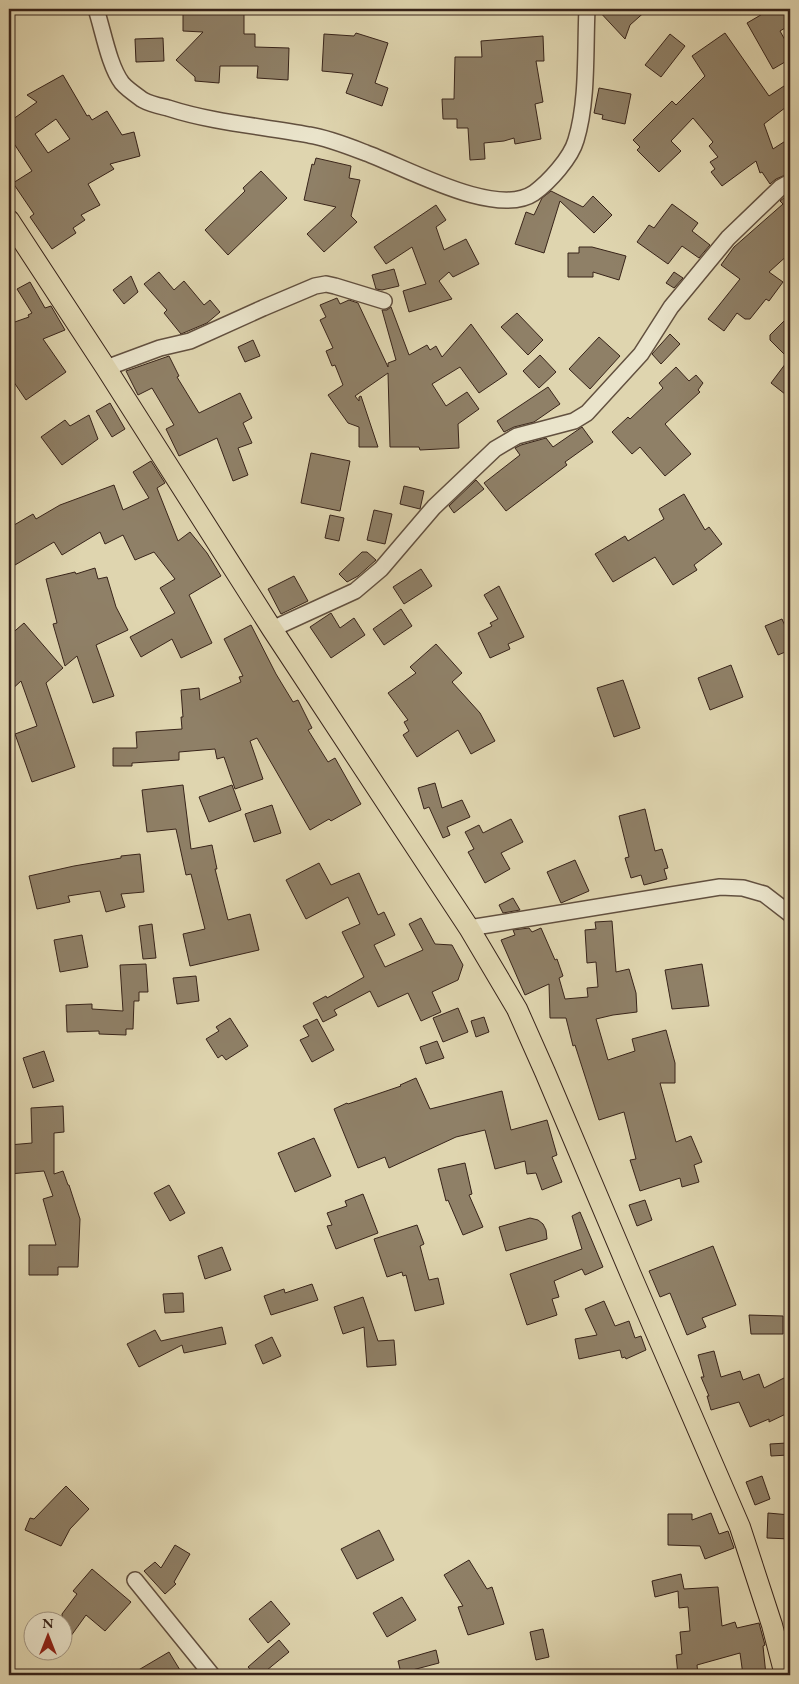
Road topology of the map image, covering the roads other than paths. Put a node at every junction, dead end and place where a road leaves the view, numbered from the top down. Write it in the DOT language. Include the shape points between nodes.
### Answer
graph roads {
  1 [pos="96,9"];
  2 [pos="587,9"];
  3 [pos="790,182"];
  4 [pos="9,220"];
  5 [pos="384,301"];
  6 [pos="106,368"];
  7 [pos="272,629"];
  8 [pos="790,914"];
  9 [pos="469,928"];
  10 [pos="135,1580"];
  11 [pos="212,1675"];
  12 [pos="785,1675"];
  1 -- 2 [label="street" via="114,70 123,84 145,101 190,114 310,135 367,153 470,194 514,200 533,194 557,172 576,142 583,105"];
  3 -- 7 [label="street" via="728,238 671,307 641,354 587,413 574,421 517,436 495,449 434,507 380,569 355,591"];
  4 -- 6 [label="main road"];
  5 -- 6 [label="street" via="326,284 315,286 190,341 160,348"];
  6 -- 7 [label="main road"];
  7 -- 9 [label="main road"];
  8 -- 9 [label="street" via="764,894 720,887"];
  9 -- 12 [label="main road" via="516,1009 546,1072 740,1527"];
  10 -- 11 [label="street"];
}
